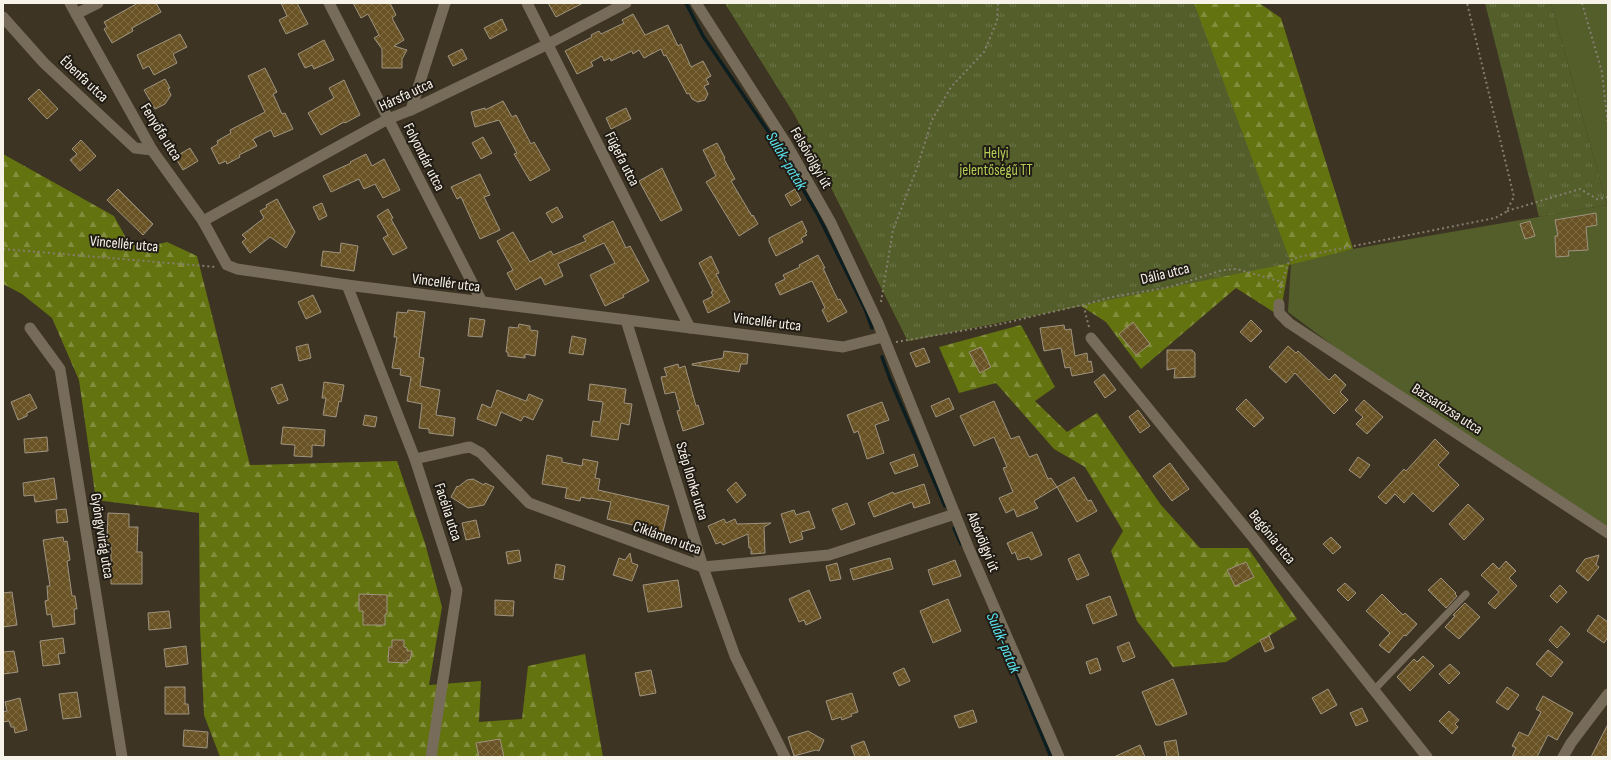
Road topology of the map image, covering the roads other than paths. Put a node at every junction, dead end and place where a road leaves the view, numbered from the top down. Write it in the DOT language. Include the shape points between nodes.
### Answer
graph roads {
  1 [pos="70,3"];
  2 [pos="98,3"];
  3 [pos="329,3"];
  4 [pos="445,3"];
  5 [pos="528,3"];
  6 [pos="626,3"];
  7 [pos="696,3"];
  8 [pos="76,14"];
  9 [pos="3,17"];
  10 [pos="548,44"];
  11 [pos="411,110"];
  12 [pos="388,119"];
  13 [pos="152,150"];
  14 [pos="203,221"];
  15 [pos="237,269"];
  16 [pos="347,285"];
  17 [pos="482,302"];
  18 [pos="1279,304"];
  19 [pos="626,320"];
  20 [pos="30,328"];
  21 [pos="690,328"];
  22 [pos="1091,338"];
  23 [pos="885,341"];
  24 [pos="415,459"];
  25 [pos="955,514"];
  26 [pos="1608,533"];
  27 [pos="704,567"];
  28 [pos="1466,594"];
  29 [pos="1374,690"];
  30 [pos="1608,694"];
  31 [pos="122,757"];
  32 [pos="431,757"];
  33 [pos="785,757"];
  34 [pos="1059,757"];
  35 [pos="1427,757"];
  36 [pos="1563,757"];
  1 -- 8 [label="street, Fenyőfa utca"];
  2 -- 8 [label="street"];
  3 -- 12 [label="street, Folyondár utca"];
  4 -- 11 [label="street"];
  5 -- 10 [label="street, Fügefa utca"];
  6 -- 10 [label="street, Hársfa utca"];
  7 -- 23 [label="street, Felsővölgyi út" via="787,145 831,223"];
  8 -- 13 [label="street, Fenyőfa utca"];
  9 -- 13 [label="street, Ébenfa utca" via="44,63 135,148"];
  10 -- 11 [label="street, Hársfa utca"];
  10 -- 21 [label="street, Fügefa utca"];
  11 -- 12 [label="street, Hársfa utca"];
  12 -- 14 [label="street, Hársfa utca"];
  12 -- 17 [label="street, Folyondár utca"];
  13 -- 14 [label="street, Fenyőfa utca"];
  14 -- 15 [label="street, Fenyőfa utca" via="227,265"];
  15 -- 16 [label="street, Vincellér utca"];
  16 -- 17 [label="street, Vincellér utca"];
  16 -- 24 [label="street, Facélia utca"];
  17 -- 19 [label="street, Vincellér utca"];
  18 -- 26 [label="street, Bazsarózsa utca" via="1279,313 1289,323"];
  19 -- 21 [label="street, Vincellér utca"];
  19 -- 27 [label="street, Szép Ilonka utca"];
  20 -- 31 [label="street, Gyöngyvirág utca" via="60,368"];
  21 -- 23 [label="street, Vincellér utca" via="843,347"];
  22 -- 29 [label="street, Begónia utca"];
  23 -- 25 [label="street, Alsóvölgyi út"];
  24 -- 27 [label="street, Ciklámen utca" via="470,447 476,449 529,504"];
  24 -- 32 [label="street, Facélia utca" via="457,590"];
  25 -- 27 [label="street, Ciklámen utca" via="829,555"];
  25 -- 34 [label="street, Alsóvölgyi út"];
  27 -- 33 [label="street, Szép Ilonka utca" via="735,656"];
  28 -- 29 [label="lane"];
  29 -- 35 [label="street, Begónia utca"];
  30 -- 36 [label="street"];
}
